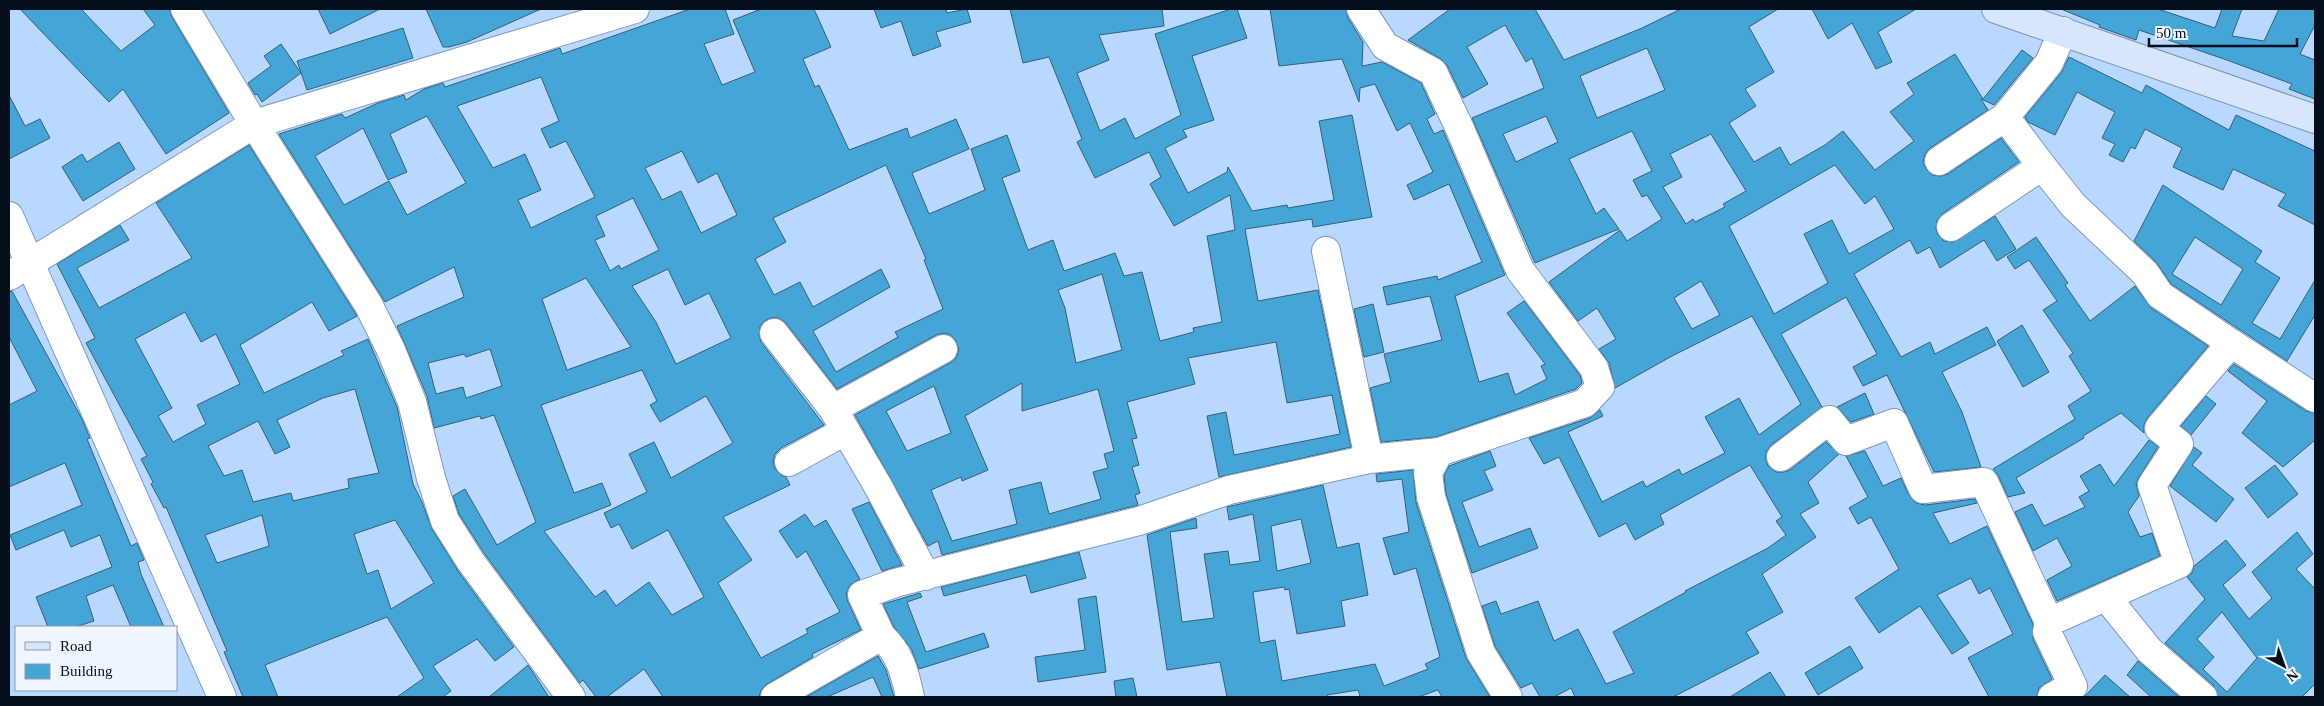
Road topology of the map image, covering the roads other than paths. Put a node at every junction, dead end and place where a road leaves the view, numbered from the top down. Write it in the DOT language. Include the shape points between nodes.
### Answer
graph roads {
  1 [pos="185,9"];
  2 [pos="635,9"];
  3 [pos="1361,9"];
  4 [pos="1996,9"];
  5 [pos="2062,31"];
  6 [pos="2005,117"];
  7 [pos="2315,119"];
  8 [pos="254,124"];
  9 [pos="1939,162"];
  10 [pos="2042,166"];
  11 [pos="9,216"];
  12 [pos="1951,227"];
  13 [pos="1326,250"];
  14 [pos="19,270"];
  15 [pos="774,333"];
  16 [pos="2231,343"];
  17 [pos="943,349"];
  18 [pos="2315,398"];
  19 [pos="839,420"];
  20 [pos="1439,452"];
  21 [pos="1781,457"];
  22 [pos="1369,459"];
  23 [pos="789,462"];
  24 [pos="926,576"];
  25 [pos="2107,598"];
  26 [pos="2049,622"];
  27 [pos="880,636"];
  28 [pos="222,697"];
  29 [pos="571,697"];
  30 [pos="775,697"];
  31 [pos="910,697"];
  32 [pos="1508,697"];
  33 [pos="2052,697"];
  34 [pos="2203,697"];
  1 -- 8 [label="street"];
  2 -- 8 [label="street"];
  3 -- 20 [label="street" via="1385,46 1434,72 1520,270 1594,368 1600,387 1585,403"];
  4 -- 5 [label="main road"];
  5 -- 6 [label="street" via="2048,63"];
  5 -- 7 [label="main road"];
  6 -- 9 [label="street"];
  6 -- 10 [label="street"];
  8 -- 14 [label="street"];
  8 -- 29 [label="street" via="368,304 391,350 412,402 445,522"];
  10 -- 12 [label="street"];
  10 -- 16 [label="street" via="2073,205 2145,273 2160,295"];
  11 -- 14 [label="street"];
  13 -- 22 [label="street"];
  14 -- 28 [label="street"];
  15 -- 19 [label="street"];
  16 -- 18 [label="street"];
  16 -- 25 [label="street" via="2159,428 2179,444 2152,484 2179,564"];
  17 -- 19 [label="street"];
  19 -- 23 [label="street"];
  19 -- 24 [label="street"];
  20 -- 22 [label="street"];
  20 -- 32 [label="street" via="1428,473 1431,497 1481,653"];
  21 -- 26 [label="street" via="1829,420 1846,441 1894,423 1923,489 1984,482"];
  22 -- 24 [label="street" via="1229,490 1139,520"];
  24 -- 27 [label="street" via="862,595"];
  25 -- 26 [label="street"];
  25 -- 34 [label="street" via="2149,650"];
  26 -- 33 [label="street" via="2048,632 2073,686"];
  27 -- 30 [label="street"];
  27 -- 31 [label="street" via="892,646 904,668"];
}
